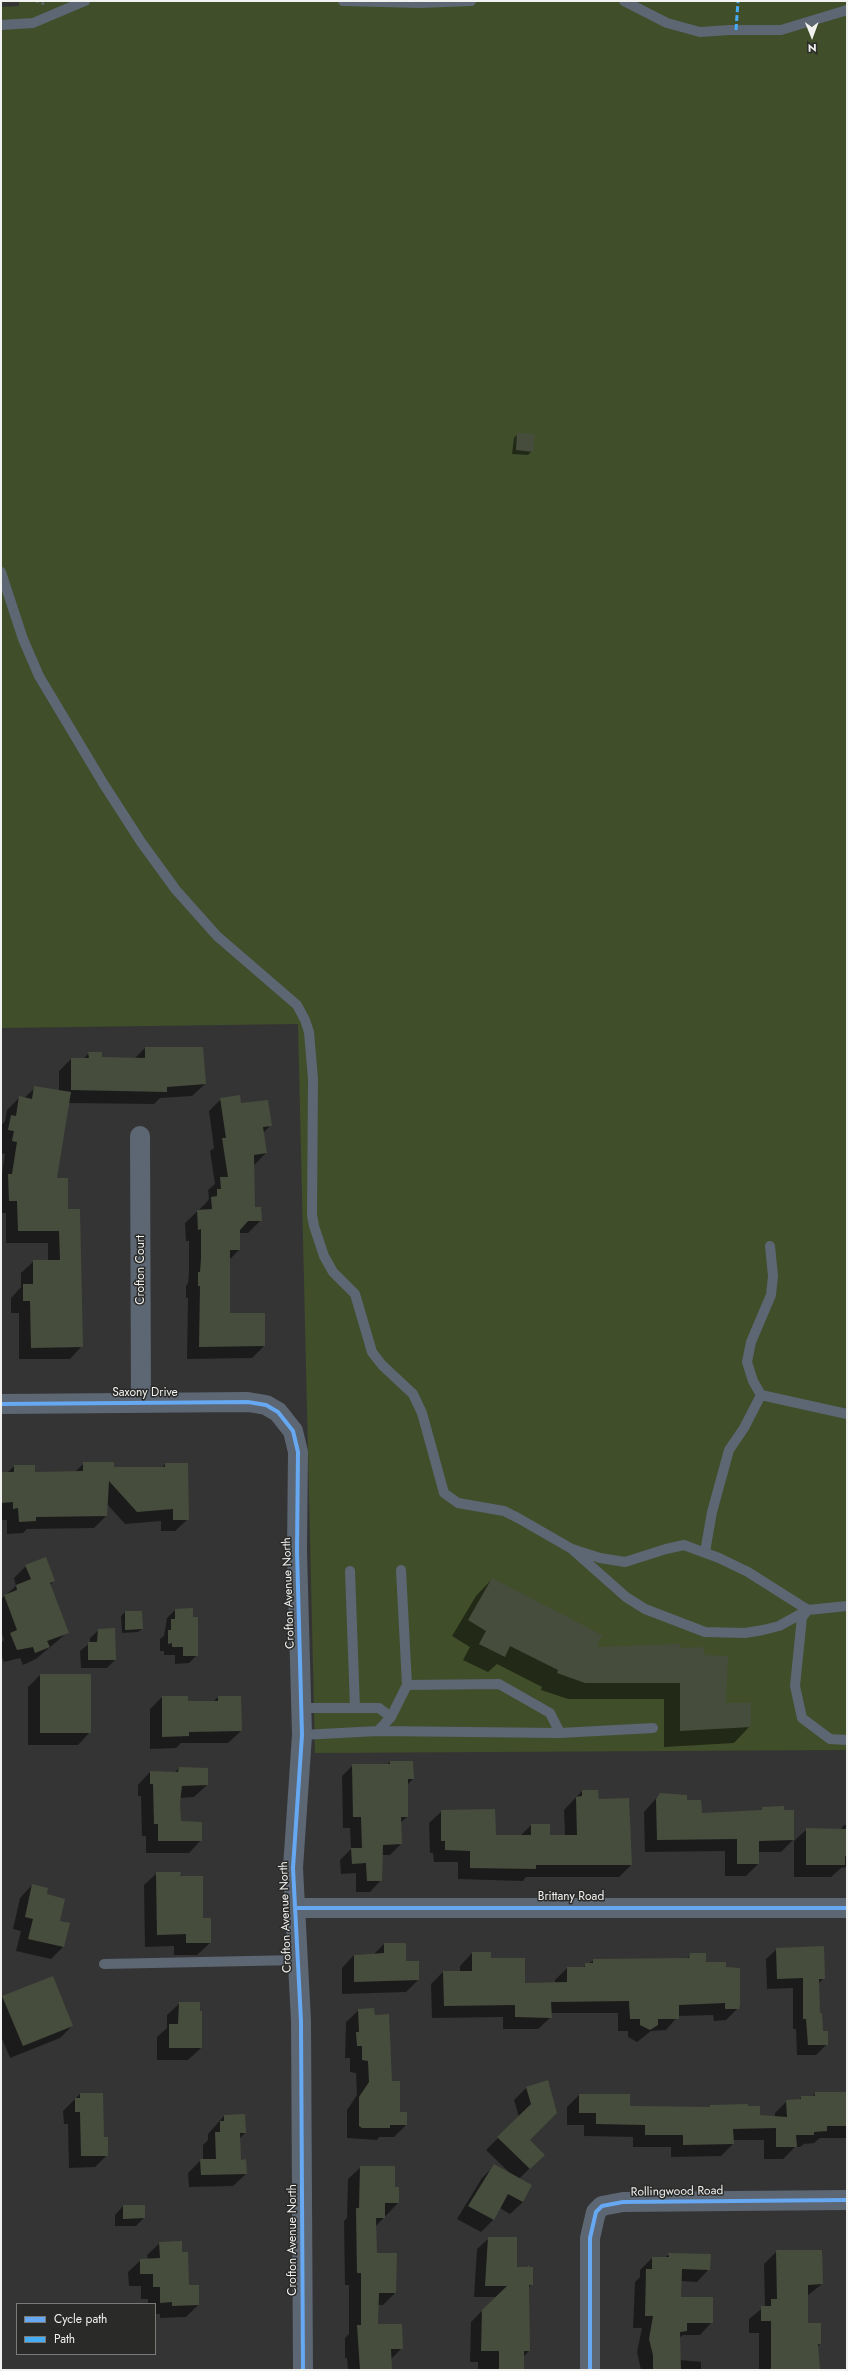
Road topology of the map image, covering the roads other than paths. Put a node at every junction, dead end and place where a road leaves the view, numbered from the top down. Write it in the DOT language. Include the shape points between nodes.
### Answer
graph roads {
  1 [pos="85,1"];
  2 [pos="344,1"];
  3 [pos="471,1"];
  4 [pos="624,1"];
  5 [pos="847,10"];
  6 [pos="1,25"];
  7 [pos="1,572"];
  8 [pos="140,1136"];
  9 [pos="770,1246"];
  10 [pos="761,1395"];
  11 [pos="141,1403"];
  12 [pos="1,1404"];
  13 [pos="847,1414"];
  14 [pos="283,1419"];
  15 [pos="572,1549"];
  16 [pos="705,1552"];
  17 [pos="401,1570"];
  18 [pos="350,1571"];
  19 [pos="847,1606"];
  20 [pos="808,1610"];
  21 [pos="407,1685"];
  22 [pos="302,1708"];
  23 [pos="355,1708"];
  24 [pos="391,1716"];
  25 [pos="653,1728"];
  26 [pos="378,1731"];
  27 [pos="560,1733"];
  28 [pos="302,1735"];
  29 [pos="847,1740"];
  30 [pos="296,1908"];
  31 [pos="847,1908"];
  32 [pos="298,1960"];
  33 [pos="104,1964"];
  34 [pos="847,2200"];
  35 [pos="303,2370"];
  36 [pos="590,2370"];
  1 -- 6 [label="lane" via="33,22"];
  2 -- 3 [label="lane"];
  4 -- 5 [label="lane" via="667,23 700,32 781,30"];
  7 -- 15 [label="lane" via="23,639 39,676 141,842 176,890 217,936 297,1005 309,1032 313,1079 314,1226 324,1256 333,1272 354,1294 372,1352 413,1394 422,1413 444,1493 458,1503 504,1512 518,1518"];
  8 -- 11 [label="street, Crofton Court"];
  9 -- 10 [label="lane" via="773,1276 771,1295 751,1342 747,1362"];
  10 -- 13 [label="lane"];
  10 -- 16 [label="lane" via="729,1450 712,1512"];
  11 -- 12 [label="street, Saxony Drive"];
  11 -- 14 [label="street, Saxony Drive" via="248,1402 266,1405 278,1412"];
  14 -- 22 [label="street, Crofton Avenue North" via="293,1431 298,1452 297,1551"];
  15 -- 16 [label="lane" via="613,1562 625,1562 684,1546"];
  15 -- 20 [label="lane" via="626,1597 645,1609 704,1632 746,1633 763,1630 779,1626"];
  16 -- 20 [label="lane" via="748,1572"];
  17 -- 21 [label="lane"];
  18 -- 23 [label="lane"];
  19 -- 20 [label="lane"];
  20 -- 29 [label="lane" via="802,1617 795,1686 802,1718 830,1739"];
  21 -- 24 [label="lane"];
  21 -- 27 [label="lane" via="499,1684 550,1713"];
  22 -- 23 [label="lane"];
  22 -- 28 [label="street, Crofton Avenue North"];
  23 -- 24 [label="lane" via="379,1708"];
  24 -- 26 [label="lane"];
  25 -- 27 [label="lane"];
  26 -- 27 [label="lane"];
  26 -- 28 [label="lane"];
  28 -- 30 [label="street, Crofton Avenue North" via="293,1868"];
  30 -- 31 [label="street, Brittany Road"];
  30 -- 32 [label="street, Crofton Avenue North"];
  32 -- 33 [label="lane"];
  32 -- 35 [label="street, Crofton Avenue North" via="301,2028"];
  34 -- 36 [label="street, Rollingwood Road" via="623,2202 602,2206 596,2212 590,2238"];
}
